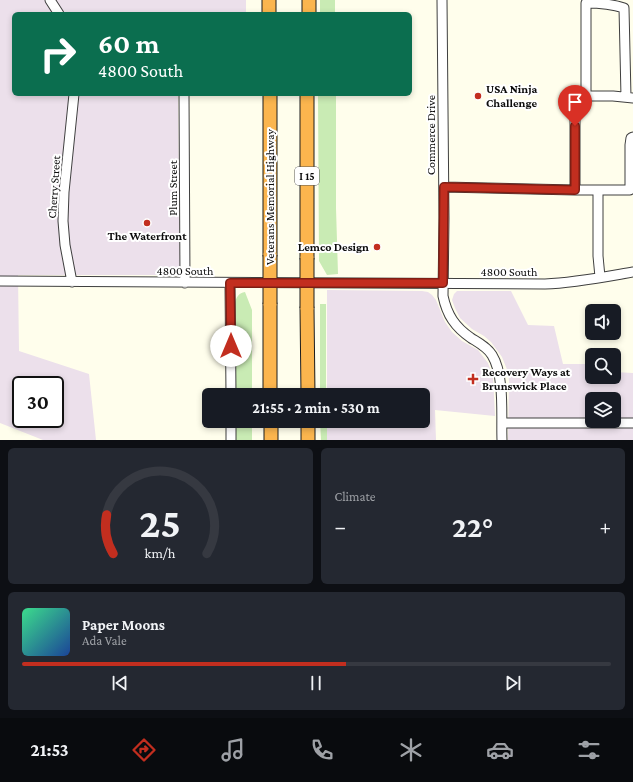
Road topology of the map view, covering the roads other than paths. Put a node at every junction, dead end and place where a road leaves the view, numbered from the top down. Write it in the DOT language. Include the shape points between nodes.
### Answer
graph roads {
  1 [pos="50,0"];
  2 [pos="269,0"];
  3 [pos="305,0"];
  4 [pos="309,0"];
  5 [pos="442,0"];
  6 [pos="58,12"];
  7 [pos="269,12"];
  8 [pos="307,12"];
  9 [pos="307,12"];
  10 [pos="74,96"];
  11 [pos="184,96"];
  12 [pos="270,96"];
  13 [pos="306,96"];
  14 [pos="586,96"];
  15 [pos="629,97"];
  16 [pos="633,137"];
  17 [pos="444,187"];
  18 [pos="575,190"];
  19 [pos="598,190"];
  20 [pos="633,272"];
  21 [pos="600,277"];
  22 [pos="0,282"];
  23 [pos="72,282"];
  24 [pos="185,283"];
  25 [pos="230,283"];
  26 [pos="443,283"];
  27 [pos="231,388"];
  28 [pos="270,388"];
  29 [pos="308,388"];
  30 [pos="502,423"];
  31 [pos="633,423"];
  32 [pos="231,428"];
  33 [pos="271,428"];
  34 [pos="308,428"];
  35 [pos="231,440"];
  36 [pos="271,440"];
  37 [pos="308,440"];
  38 [pos="502,440"];
  1 -- 6 [label="street"];
  2 -- 7 [label="highway"];
  3 -- 8 [label="highway"];
  4 -- 9 [label="highway"];
  5 -- 17 [label="street, Commerce Drive"];
  10 -- 23 [label="street, Cherry Street" via="63,221"];
  11 -- 24 [label="street, Plum Street"];
  12 -- 28 [label="highway, Veterans Memorial Highway, bridge"];
  13 -- 29 [label="highway, I 15, bridge"];
  14 -- 15 [label="street"];
  14 -- 15 [label="street" via="586,3 593,3 624,8"];
  14 -- 18 [label="street" via="575,96"];
  16 -- 19 [label="street" via="630,145 630,190"];
  17 -- 18 [label="street"];
  17 -- 26 [label="street, Commerce Drive"];
  18 -- 19 [label="street"];
  19 -- 21 [label="street"];
  20 -- 21 [label="street, 4800 South"];
  21 -- 26 [label="street, 4800 South" via="551,284"];
  22 -- 23 [label="street, 4800 South"];
  23 -- 24 [label="street, 4800 South"];
  24 -- 25 [label="street, 4800 South"];
  25 -- 26 [label="street, 4800 South"];
  25 -- 27 [label="street"];
  26 -- 30 [label="street, Commerce Drive" via="445,303 455,324 488,349 496,363 501,386"];
  30 -- 31 [label="street"];
  30 -- 38 [label="street, Commerce Drive"];
  32 -- 35 [label="street"];
  33 -- 36 [label="highway"];
  34 -- 37 [label="highway"];
}
